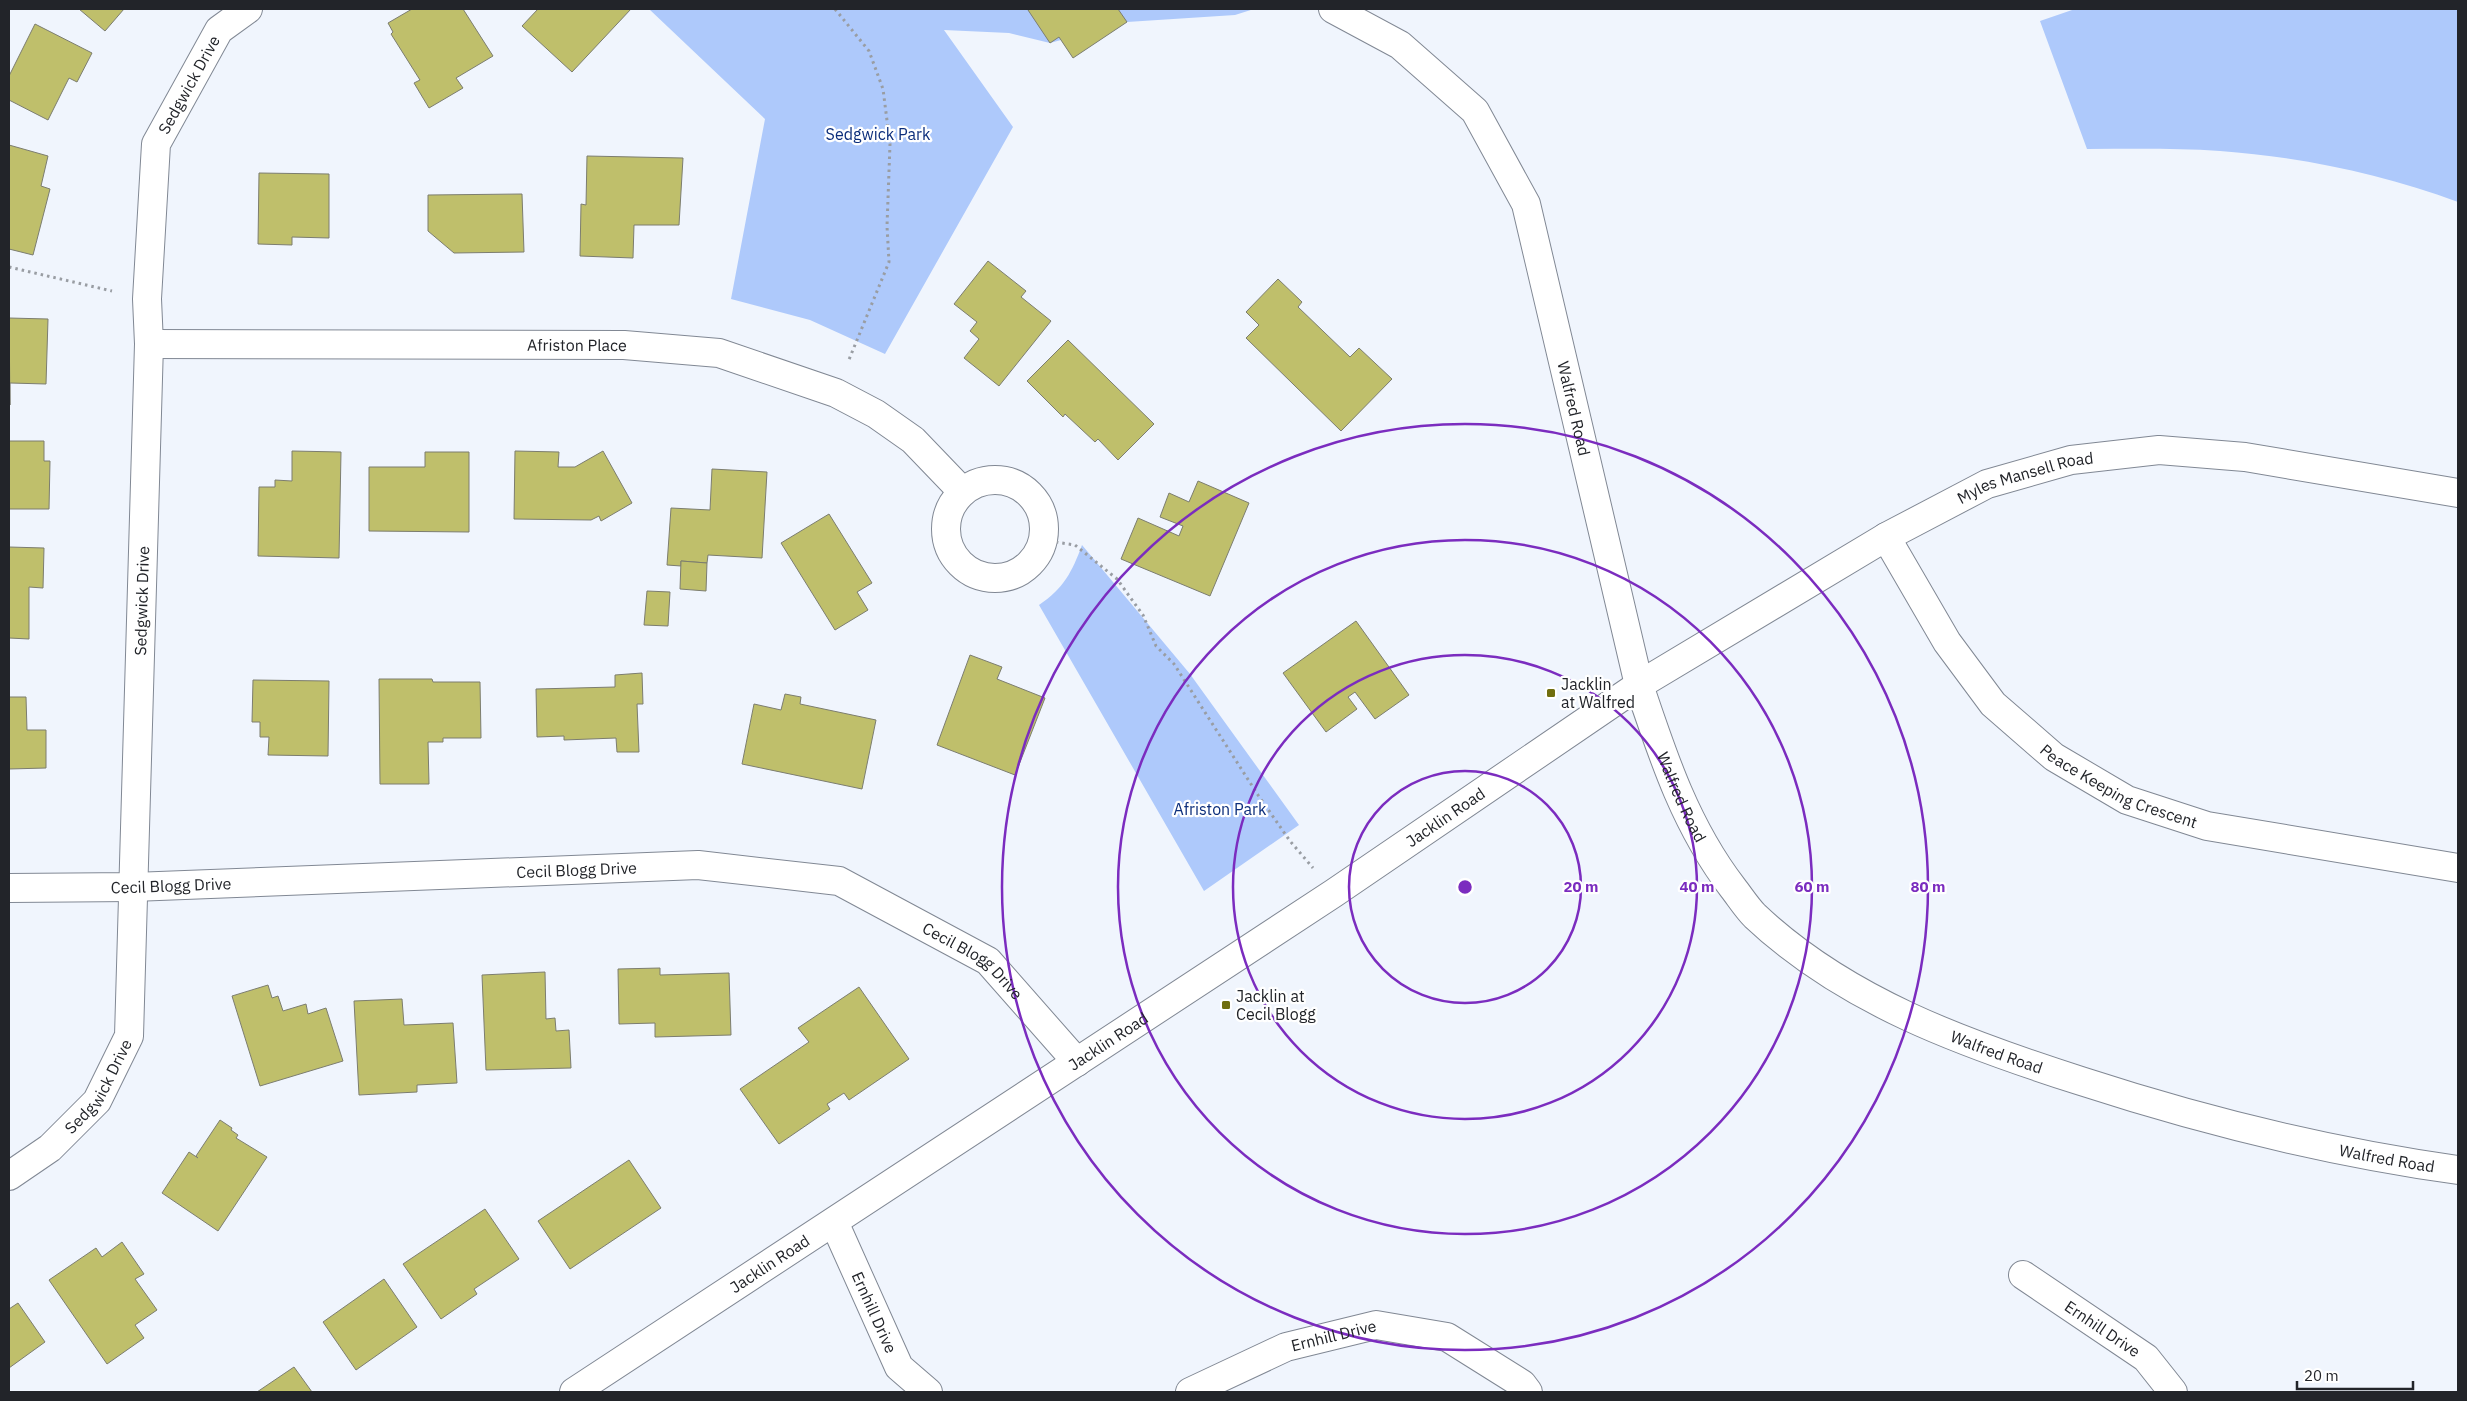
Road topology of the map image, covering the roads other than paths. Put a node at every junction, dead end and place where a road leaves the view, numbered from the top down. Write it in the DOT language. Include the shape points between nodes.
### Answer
graph roads {
  1 [pos="248,9"];
  2 [pos="1334,9"];
  3 [pos="149,344"];
  4 [pos="962,491"];
  5 [pos="2458,493"];
  6 [pos="1886,537"];
  7 [pos="1639,685"];
  8 [pos="2458,868"];
  9 [pos="9,888"];
  10 [pos="133,888"];
  11 [pos="1077,1062"];
  12 [pos="2458,1170"];
  13 [pos="9,1176"];
  14 [pos="834,1222"];
  15 [pos="2023,1276"];
  16 [pos="574,1392"];
  17 [pos="928,1392"];
  18 [pos="1190,1392"];
  19 [pos="1528,1392"];
  20 [pos="2173,1392"];
  1 -- 3 [label="street, Sedgwick Drive" via="219,30 156,144 147,299"];
  2 -- 7 [label="street, Walfred Road" via="1400,44 1475,111 1526,204"];
  3 -- 4 [label="street, Afriston Place" via="624,345 720,353 836,393 876,414 913,440"];
  3 -- 10 [label="street, Sedgwick Drive"];
  4 -- 4 [label="street" via="987,480 1001,479 1020,486 1035,500 1043,519 1043,540 1035,558 1019,572 999,578 978,575 961,565 949,548 945,528 950,508"];
  5 -- 6 [label="street, Myles Mansell Road" via="2245,458 2159,450 2071,460 1987,484"];
  6 -- 7 [label="street, Myles Mansell Road"];
  6 -- 8 [label="street, Peace Keeping Crescent" via="1947,642 1993,704 2054,757 2127,800 2207,826"];
  7 -- 11 [label="street, Jacklin Road" via="1334,893"];
  7 -- 12 [label="street, Walfred Road" via="1664,761 1687,814 1715,864 1754,915 1802,954 1858,990 1929,1028 2152,1104 2272,1136"];
  9 -- 10 [label="street, Cecil Blogg Drive"];
  10 -- 11 [label="street, Cecil Blogg Drive" via="698,866 839,881 988,961"];
  10 -- 13 [label="street, Sedgwick Drive" via="129,1036 97,1101 50,1148"];
  11 -- 14 [label="street, Jacklin Road"];
  14 -- 16 [label="street, Jacklin Road"];
  14 -- 17 [label="street, Ernhill Drive" via="898,1367"];
  15 -- 20 [label="street, Ernhill Drive" via="2146,1358"];
  18 -- 19 [label="street, Ernhill Drive" via="1286,1347 1376,1325 1447,1337 1522,1384"];
}
